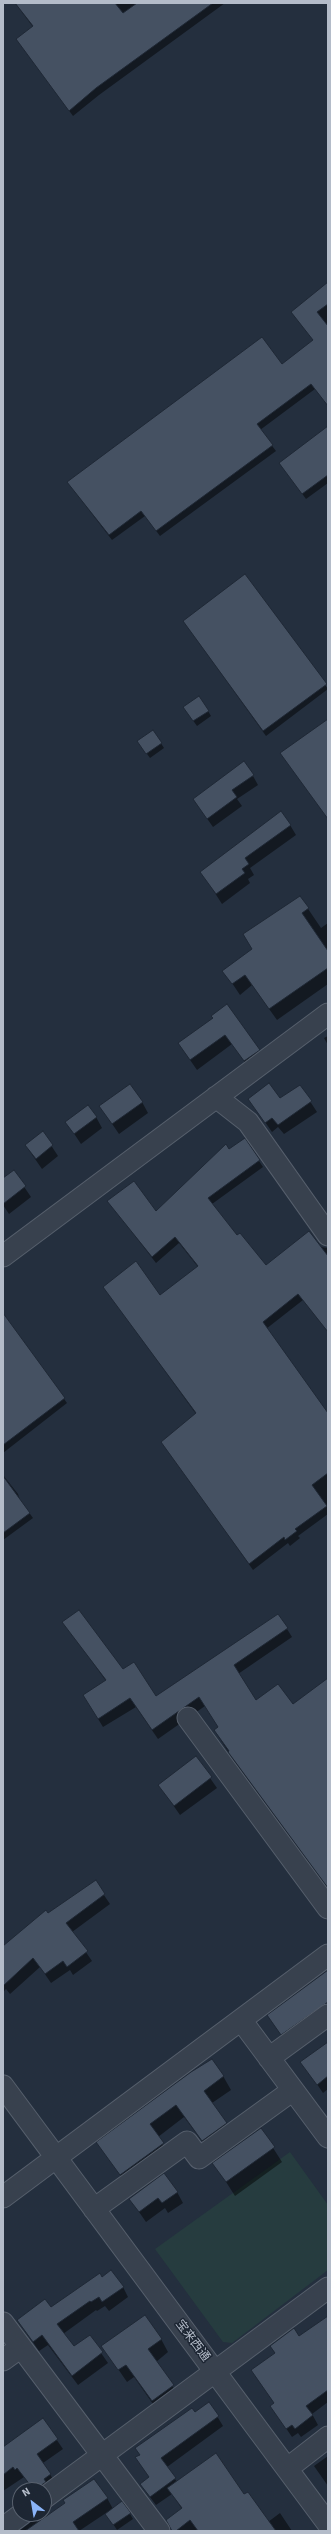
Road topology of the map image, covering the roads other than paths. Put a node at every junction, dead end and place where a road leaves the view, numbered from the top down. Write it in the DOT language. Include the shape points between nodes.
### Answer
graph roads {
  1 [pos="328,1014"];
  2 [pos="216,1097"];
  3 [pos="328,1235"];
  4 [pos="3,1256"];
  5 [pos="188,1718"];
  6 [pos="328,1908"];
  7 [pos="328,1955"];
  8 [pos="328,2015"];
  9 [pos="241,2020"];
  10 [pos="269,2058"];
  11 [pos="3,2086"];
  12 [pos="293,2090"];
  13 [pos="325,2127"];
  14 [pos="56,2158"];
  15 [pos="3,2197"];
  16 [pos="94,2209"];
  17 [pos="328,2288"];
  18 [pos="3,2322"];
  19 [pos="21,2347"];
  20 [pos="3,2360"];
  21 [pos="216,2372"];
  22 [pos="328,2437"];
  23 [pos="102,2455"];
  24 [pos="288,2468"];
  25 [pos="52,2492"];
  26 [pos="12,2521"];
  27 [pos="328,2524"];
  28 [pos="3,2528"];
  29 [pos="159,2531"];
  1 -- 2 [label="street"];
  2 -- 3 [label="street" via="248,1122"];
  2 -- 4 [label="street"];
  5 -- 6 [label="street"];
  7 -- 9 [label="street"];
  8 -- 10 [label="street"];
  9 -- 10 [label="street"];
  9 -- 14 [label="street"];
  10 -- 12 [label="street"];
  11 -- 14 [label="street, 宝来西通"];
  12 -- 13 [label="street"];
  12 -- 16 [label="street" via="199,2158 187,2142"];
  14 -- 15 [label="street"];
  14 -- 16 [label="street, 宝来西通"];
  16 -- 21 [label="street, 宝来西通"];
  17 -- 21 [label="street"];
  18 -- 19 [label="street"];
  19 -- 20 [label="street"];
  19 -- 23 [label="street"];
  21 -- 23 [label="street"];
  21 -- 24 [label="street, 宝来西通"];
  22 -- 24 [label="street"];
  23 -- 25 [label="street"];
  23 -- 29 [label="street"];
  24 -- 27 [label="street, 宝来西通"];
  26 -- 28 [label="street"];
}
